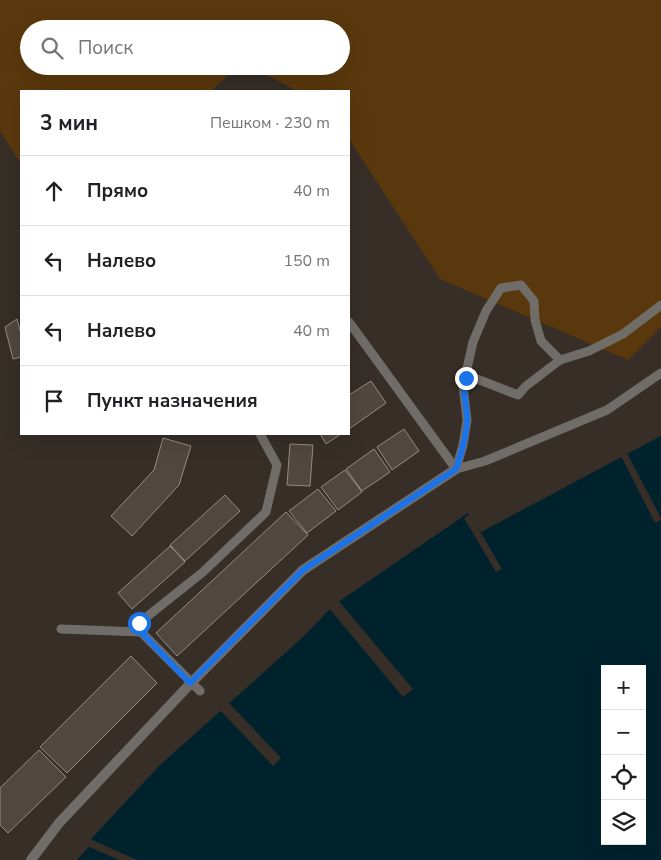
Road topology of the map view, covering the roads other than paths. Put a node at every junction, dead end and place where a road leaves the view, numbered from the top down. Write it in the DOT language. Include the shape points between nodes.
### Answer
graph roads {
  1 [pos="661,305"];
  2 [pos="350,323"];
  3 [pos="560,360"];
  4 [pos="661,373"];
  5 [pos="466,378"];
  6 [pos="261,435"];
  7 [pos="456,469"];
  8 [pos="61,630"];
  9 [pos="141,632"];
  10 [pos="190,683"];
  11 [pos="200,691"];
  12 [pos="31,860"];
  1 -- 3 [label="lane" via="623,334 589,351"];
  2 -- 7 [label="lane"];
  3 -- 5 [label="lane" via="518,395"];
  3 -- 5 [label="lane" via="541,341 534,301 521,285 501,288 483,318"];
  4 -- 7 [label="lane" via="607,410 485,461"];
  5 -- 7 [label="lane" via="463,386 467,420"];
  6 -- 9 [label="lane" via="277,465 266,512 203,572 139,623"];
  7 -- 10 [label="street" via="303,570"];
  8 -- 9 [label="lane"];
  9 -- 10 [label="lane"];
  10 -- 11 [label="lane"];
  10 -- 12 [label="street" via="59,823"];
}
